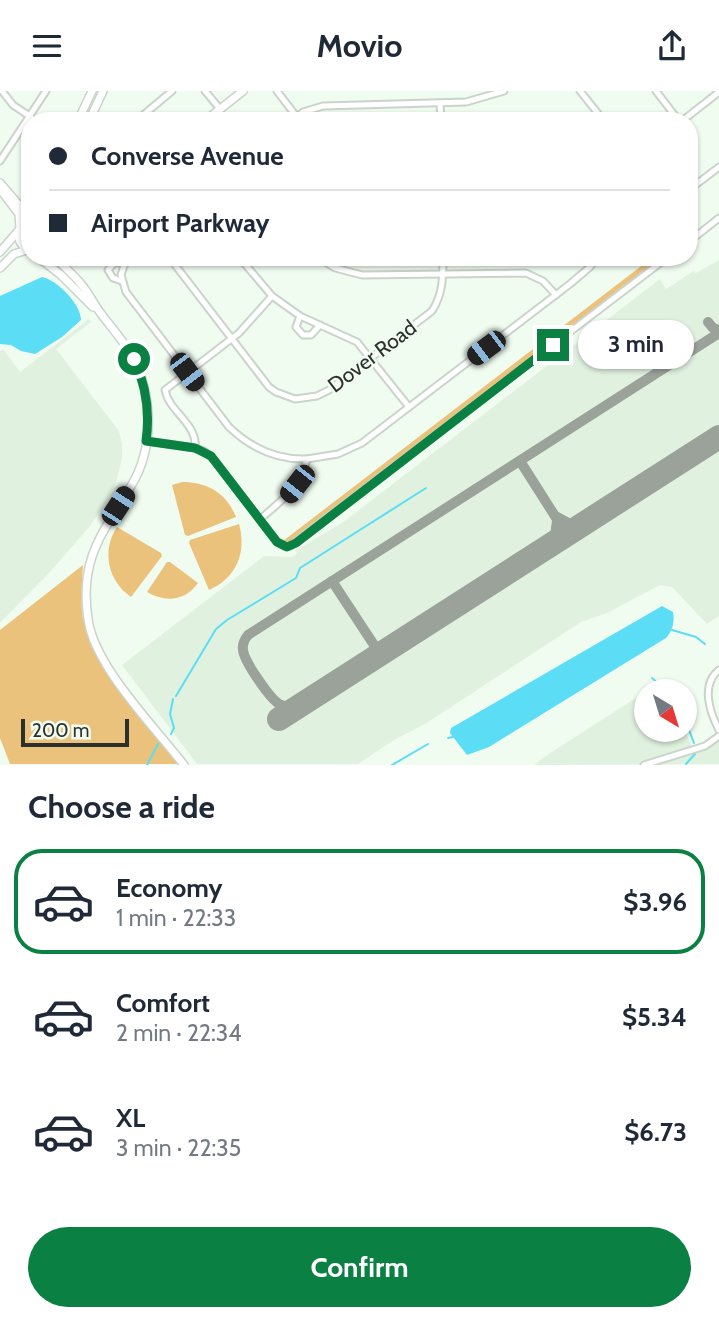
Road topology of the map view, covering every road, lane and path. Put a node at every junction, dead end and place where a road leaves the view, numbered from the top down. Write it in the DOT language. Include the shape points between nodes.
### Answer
graph roads {
  1 [pos="2,91"];
  2 [pos="46,91"];
  3 [pos="92,91"];
  4 [pos="103,91"];
  5 [pos="172,91"];
  6 [pos="205,91"];
  7 [pos="243,91"];
  8 [pos="277,91"];
  9 [pos="504,91"];
  10 [pos="580,91"];
  11 [pos="656,91"];
  12 [pos="719,92"];
  13 [pos="440,103"];
  14 [pos="219,109"];
  15 [pos="24,112"];
  16 [pos="34,112"];
  17 [pos="82,112"];
  18 [pos="93,112"];
  19 [pos="145,112"];
  20 [pos="216,112"];
  21 [pos="289,112"];
  22 [pos="304,112"];
  23 [pos="440,112"];
  24 [pos="597,112"];
  25 [pos="673,112"];
  26 [pos="692,112"];
  27 [pos="21,131"];
  28 [pos="0,161"];
  29 [pos="719,167"];
  30 [pos="0,183"];
  31 [pos="698,183"];
  32 [pos="0,189"];
  33 [pos="21,208"];
  34 [pos="719,218"];
  35 [pos="20,229"];
  36 [pos="698,234"];
  37 [pos="21,244"];
  38 [pos="0,252"];
  39 [pos="21,252"];
  40 [pos="50,266"];
  41 [pos="64,266"];
  42 [pos="111,266"];
  43 [pos="125,266"];
  44 [pos="176,266"];
  45 [pos="247,266"];
  46 [pos="332,266"];
  47 [pos="443,266"];
  48 [pos="590,266"];
  49 [pos="656,266"];
  50 [pos="0,268"];
  51 [pos="443,274"];
  52 [pos="122,281"];
  53 [pos="556,295"];
  54 [pos="272,296"];
  55 [pos="99,311"];
  56 [pos="300,316"];
  57 [pos="320,325"];
  58 [pos="232,338"];
  59 [pos="371,358"];
  60 [pos="187,372"];
  61 [pos="409,407"];
  62 [pos="146,441"];
  63 [pos="195,448"];
  64 [pos="307,459"];
  65 [pos="260,519"];
  66 [pos="719,670"];
  67 [pos="719,730"];
  68 [pos="719,736"];
  69 [pos="677,754"];
  70 [pos="184,765"];
  71 [pos="644,765"];
  72 [pos="680,765"];
  1 -- 15 [label="street"];
  2 -- 16 [label="street"];
  3 -- 17 [label="main road"];
  4 -- 18 [label="main road"];
  5 -- 19 [label="street"];
  6 -- 14 [label="street"];
  7 -- 14 [label="main road"];
  8 -- 21 [label="street"];
  9 -- 13 [label="street" via="466,103"];
  10 -- 24 [label="street"];
  11 -- 25 [label="street"];
  12 -- 26 [label="street"];
  13 -- 22 [label="street" via="330,105"];
  13 -- 23 [label="street"];
  14 -- 20 [label="main road"];
  27 -- 28 [label="street"];
  29 -- 31 [label="street"];
  30 -- 33 [label="main road"];
  32 -- 35 [label="main road" via="19,215"];
  34 -- 36 [label="street"];
  35 -- 37 [label="main road"];
  35 -- 38 [label="main road"];
  39 -- 50 [label="main road"];
  40 -- 55 [label="main road"];
  41 -- 55 [label="main road"];
  42 -- 52 [label="street" via="108,270 113,278"];
  43 -- 52 [label="street"];
  44 -- 58 [label="street, Dover Road"];
  45 -- 54 [label="street"];
  46 -- 51 [label="street" via="351,274"];
  47 -- 51 [label="street, Dover Road"];
  48 -- 53 [label="street"];
  49 -- 65 [label="street" via="296,543 287,547 277,542"];
  51 -- 53 [label="street" via="526,273 543,281"];
  51 -- 59 [label="street, Dover Road" via="432,311"];
  52 -- 60 [label="street"];
  53 -- 61 [label="street"];
  54 -- 56 [label="street"];
  54 -- 58 [label="street"];
  55 -- 62 [label="main road" via="130,352 142,380 148,414"];
  56 -- 57 [label="street"];
  56 -- 57 [label="street" via="296,327 303,335 311,335"];
  57 -- 59 [label="street" via="351,338"];
  58 -- 59 [label="street, Dover Road" via="269,387 295,399 329,390"];
  58 -- 60 [label="street"];
  59 -- 61 [label="street"];
  60 -- 63 [label="street" via="167,387 165,394 194,434"];
  60 -- 64 [label="street" via="229,427 246,441 274,455"];
  61 -- 64 [label="street" via="351,449"];
  62 -- 63 [label="street"];
  62 -- 70 [label="main road" via="133,484 93,550 87,575 88,620 112,675"];
  63 -- 65 [label="street" via="211,456"];
  64 -- 65 [label="street" via="297,484"];
  66 -- 67 [label="street" via="709,680 707,693"];
  68 -- 69 [label="street" via="705,746"];
  69 -- 71 [label="street"];
  69 -- 72 [label="street"];
}
